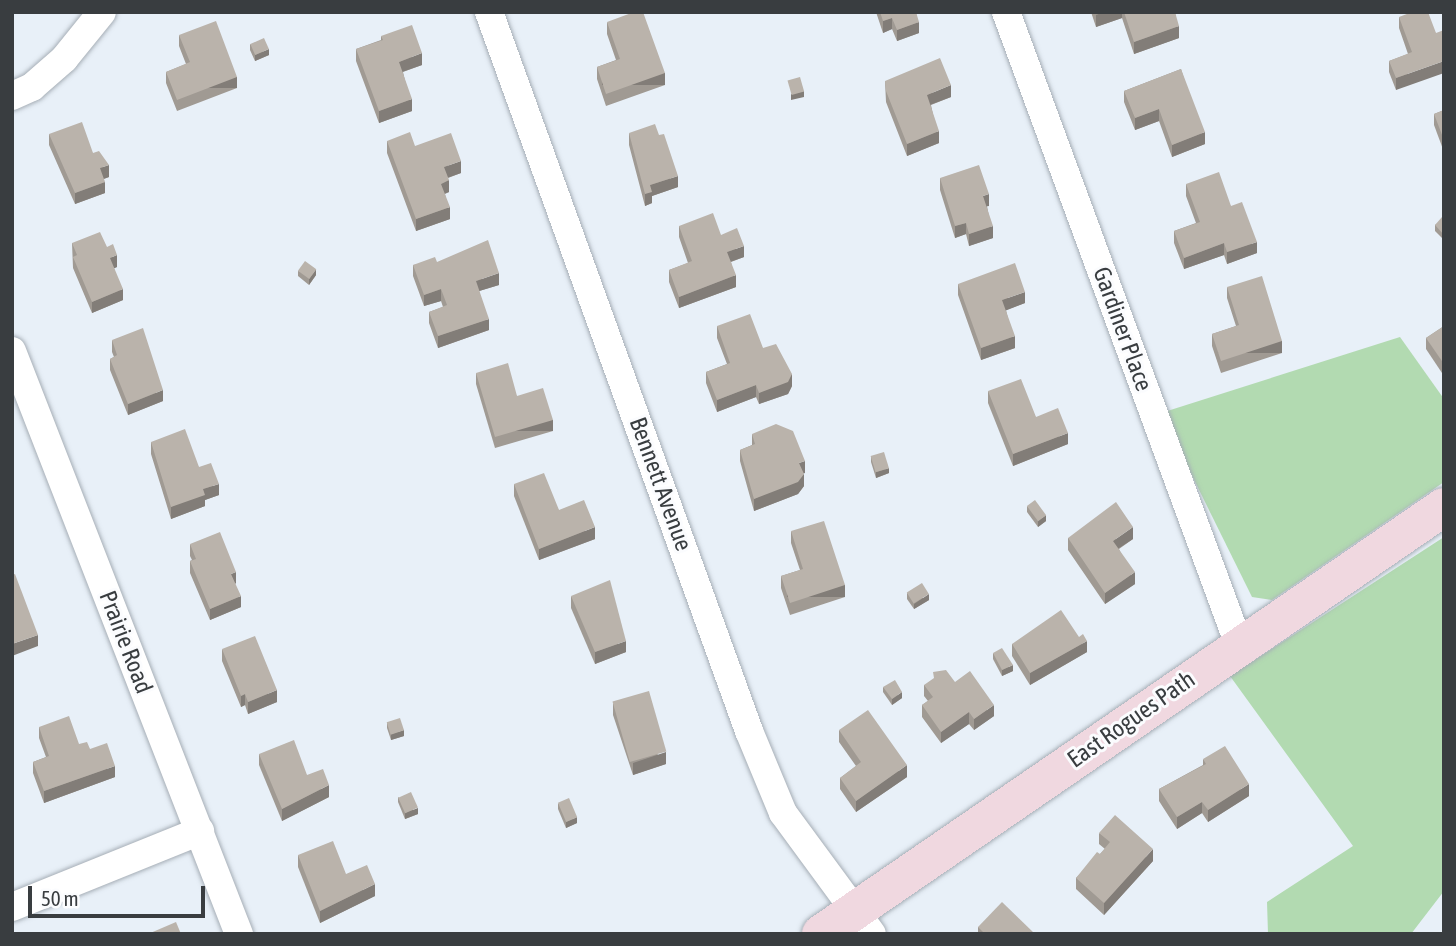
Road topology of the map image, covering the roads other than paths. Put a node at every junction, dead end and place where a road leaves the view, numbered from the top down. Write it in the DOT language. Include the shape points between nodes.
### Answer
graph roads {
  1 [pos="102,12"];
  2 [pos="489,12"];
  3 [pos="1006,12"];
  4 [pos="12,96"];
  5 [pos="12,351"];
  6 [pos="1444,507"];
  7 [pos="1239,645"];
  8 [pos="200,831"];
  9 [pos="12,906"];
  10 [pos="863,922"];
  11 [pos="239,934"];
  12 [pos="821,934"];
  1 -- 4 [label="street" via="64,59 32,87"];
  2 -- 10 [label="street, Bennett Avenue" via="749,731 783,813"];
  3 -- 7 [label="street, Gardiner Place"];
  5 -- 8 [label="street, Prairie Road"];
  6 -- 7 [label="street, East Rogues Path"];
  7 -- 10 [label="street, East Rogues Path"];
  8 -- 9 [label="street"];
  8 -- 11 [label="street, Prairie Road"];
  10 -- 12 [label="street, East Rogues Path"];
}
